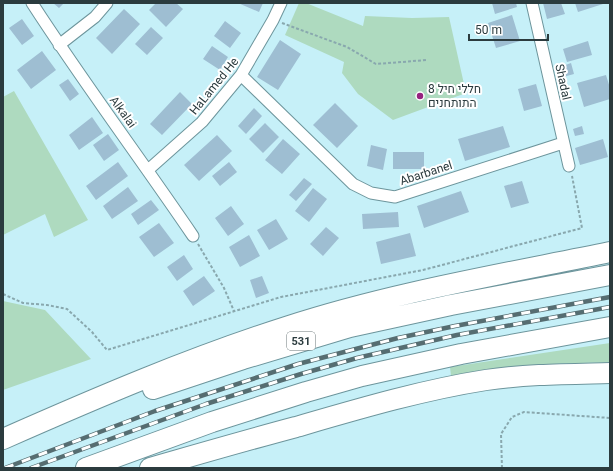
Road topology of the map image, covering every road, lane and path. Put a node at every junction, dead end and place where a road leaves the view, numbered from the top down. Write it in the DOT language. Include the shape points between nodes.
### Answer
graph roads {
  1 [pos="32,3"];
  2 [pos="107,3"];
  3 [pos="281,3"];
  4 [pos="532,3"];
  5 [pos="273,20"];
  6 [pos="59,46"];
  7 [pos="428,60"];
  8 [pos="241,75"];
  9 [pos="563,143"];
  10 [pos="570,166"];
  11 [pos="148,170"];
  12 [pos="193,236"];
  13 [pos="610,252"];
  14 [pos="610,275"];
  15 [pos="3,294"];
  16 [pos="234,311"];
  17 [pos="610,327"];
  18 [pos="610,373"];
  19 [pos="610,418"];
  20 [pos="3,439"];
  21 [pos="3,446"];
  22 [pos="86,468"];
  23 [pos="150,468"];
  24 [pos="502,468"];
  1 -- 6 [label="street, Alkalai"];
  2 -- 6 [label="street" via="95,17"];
  3 -- 5 [label="street, HaLamed He"];
  4 -- 9 [label="street, Shadal"];
  5 -- 7 [label="path" via="347,46 376,64"];
  5 -- 8 [label="street, HaLamed He"];
  6 -- 11 [label="street, Alkalai"];
  8 -- 9 [label="street, Abarbanel" via="353,184 371,193 395,197"];
  8 -- 11 [label="street, HaLamed He" via="202,122"];
  9 -- 10 [label="street, Shadal"];
  10 -- 16 [label="path" via="582,228 423,270 281,297"];
  11 -- 12 [label="street, Alkalai"];
  12 -- 16 [label="path" via="224,288"];
  13 -- 20 [label="highway" via="363,305 286,327 209,353 94,398"];
  14 -- 21 [label="highway, 531" via="451,304 314,338 161,386"];
  15 -- 16 [label="path" via="23,303 47,304 67,309 107,350"];
  17 -- 22 [label="highway" via="461,354 362,376 232,416"];
  18 -- 23 [label="highway" via="522,376 462,384 362,407"];
  19 -- 24 [label="path" via="524,412 512,417 501,434"];
}
